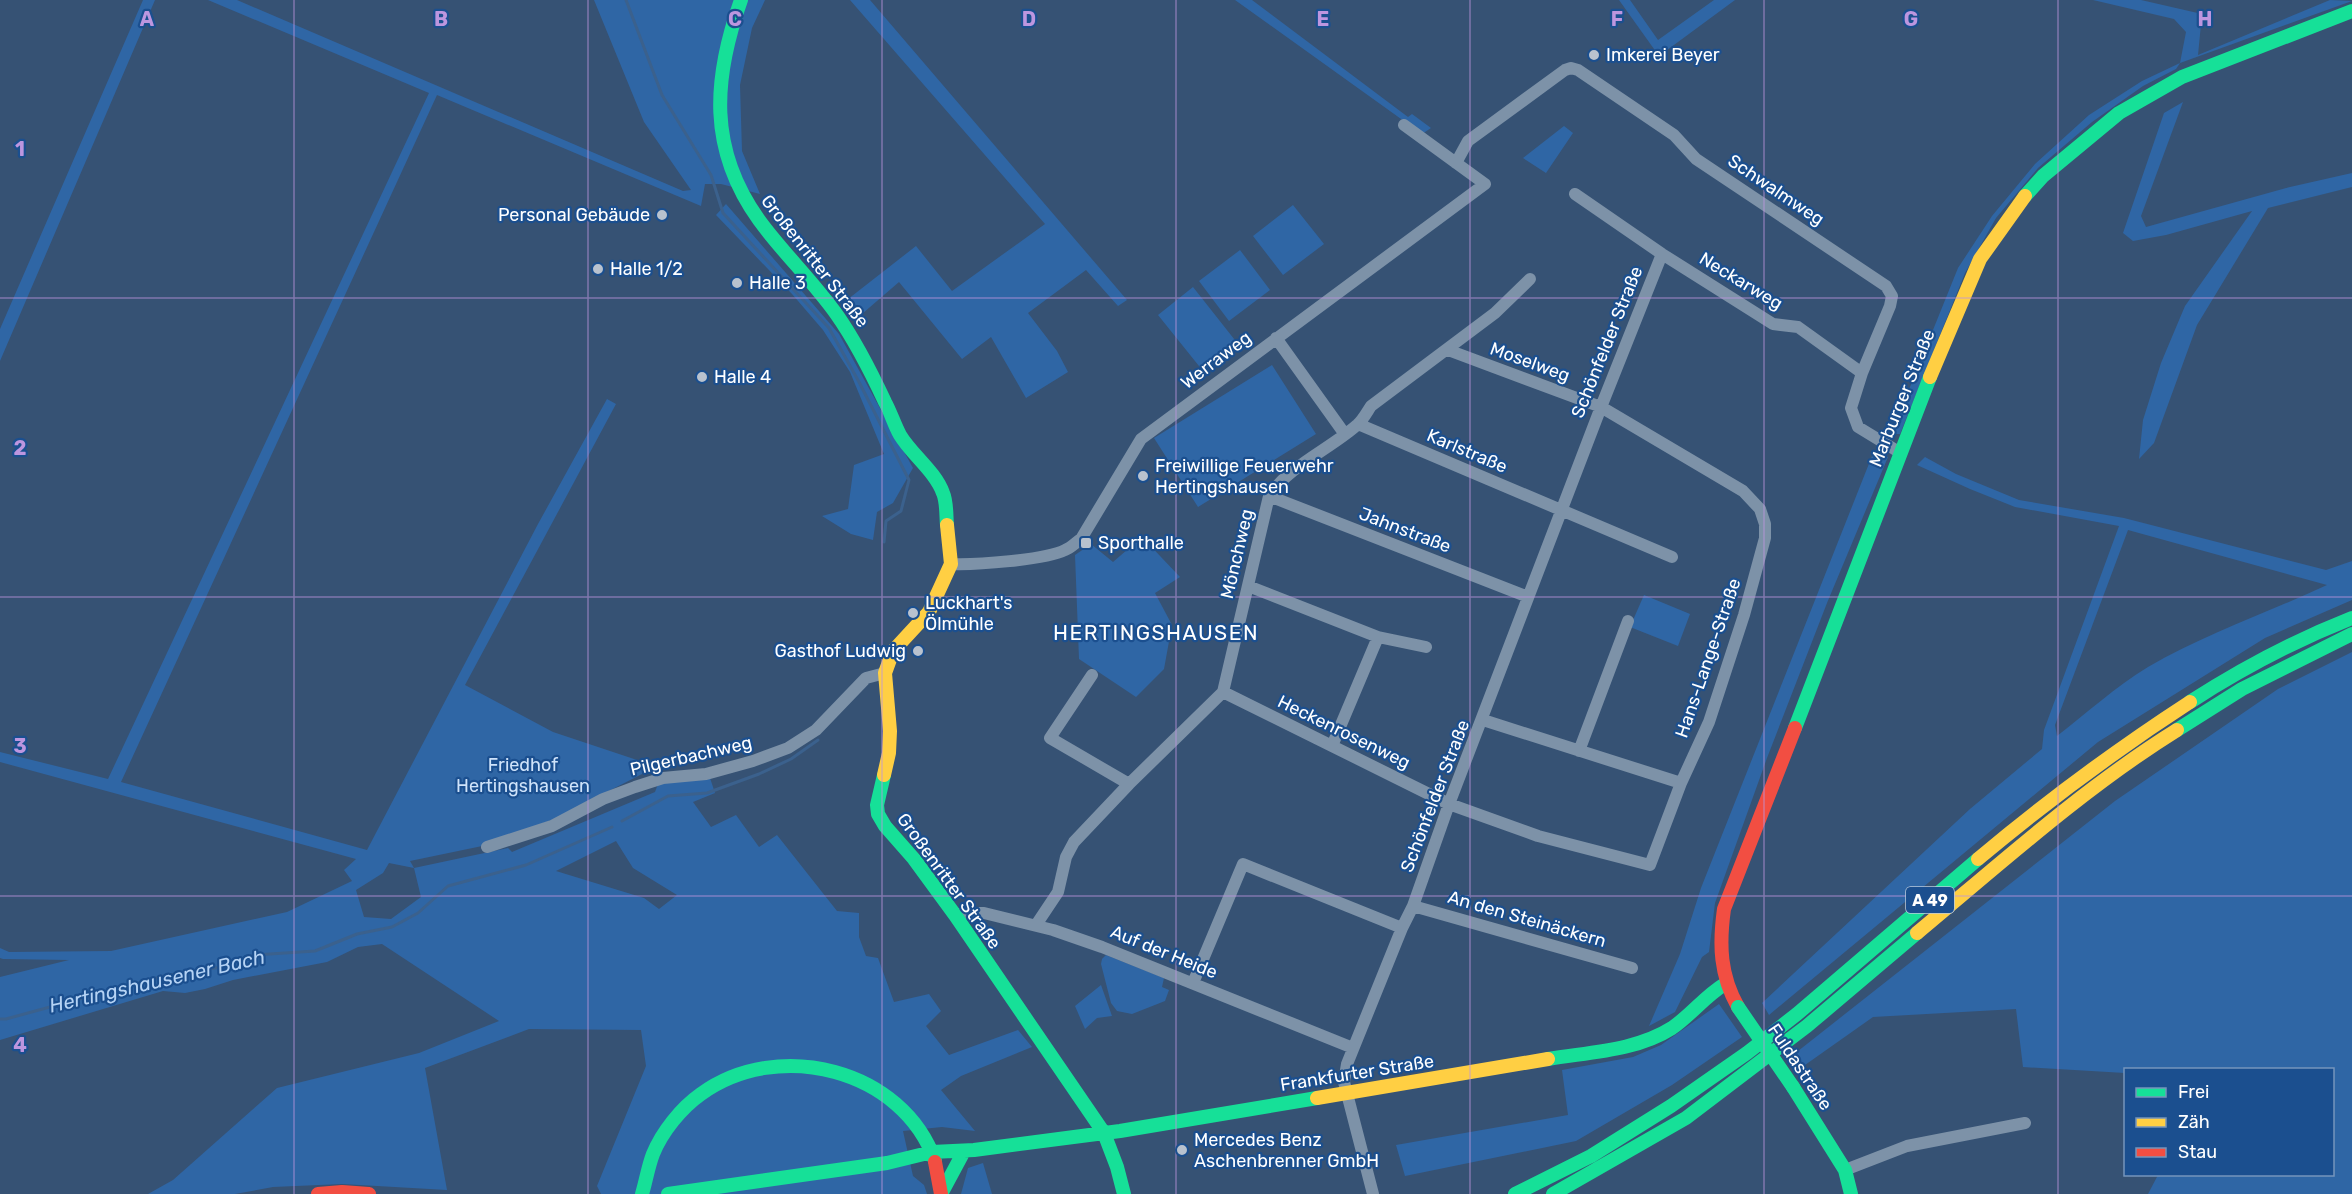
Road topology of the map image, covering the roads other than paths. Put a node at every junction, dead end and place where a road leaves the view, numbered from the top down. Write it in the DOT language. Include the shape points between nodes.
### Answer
graph roads {
  1 [pos="741,0"];
  2 [pos="2352,11"];
  3 [pos="1404,125"];
  4 [pos="1456,163"];
  5 [pos="1575,194"];
  6 [pos="1662,254"];
  7 [pos="1530,279"];
  8 [pos="1276,338"];
  9 [pos="1448,350"];
  10 [pos="1862,373"];
  11 [pos="1600,407"];
  12 [pos="1358,424"];
  13 [pos="1344,433"];
  14 [pos="1899,452"];
  15 [pos="1269,496"];
  16 [pos="1562,511"];
  17 [pos="1672,557"];
  18 [pos="951,564"];
  19 [pos="1248,586"];
  20 [pos="1528,597"];
  21 [pos="2352,618"];
  22 [pos="1628,621"];
  23 [pos="2352,634"];
  24 [pos="1378,637"];
  25 [pos="1426,647"];
  26 [pos="885,673"];
  27 [pos="1092,675"];
  28 [pos="1223,693"];
  29 [pos="1483,720"];
  30 [pos="1332,746"];
  31 [pos="1579,751"];
  32 [pos="1681,783"];
  33 [pos="1128,784"];
  34 [pos="1449,804"];
  35 [pos="487,847"];
  36 [pos="1413,906"];
  37 [pos="955,915"];
  38 [pos="1036,925"];
  39 [pos="1402,927"];
  40 [pos="1632,968"];
  41 [pos="1193,983"];
  42 [pos="1725,984"];
  43 [pos="1353,1048"];
  44 [pos="1346,1092"];
  45 [pos="2025,1124"];
  46 [pos="1104,1133"];
  47 [pos="968,1152"];
  48 [pos="934,1157"];
  49 [pos="1845,1170"];
  50 [pos="642,1192"];
  51 [pos="318,1194"];
  52 [pos="369,1194"];
  53 [pos="668,1194"];
  54 [pos="941,1194"];
  55 [pos="1124,1194"];
  56 [pos="1373,1194"];
  57 [pos="1515,1194"];
  58 [pos="1553,1194"];
  59 [pos="1851,1194"];
  1 -- 18 [label="main road, Großenritter Straße" via="720,79 718,110 730,170 759,220 857,345 900,435 939,485 944,494"];
  2 -- 14 [label="main road, Marburger Straße" via="2182,77 2119,112 2043,176 1980,260"];
  3 -- 4 [label="street, Werraweg"];
  4 -- 8 [label="street, Werraweg" via="1485,184"];
  4 -- 10 [label="street, Schwalmweg" via="1468,141 1565,70 1578,70 1674,135 1696,159 1886,286 1893,296"];
  5 -- 6 [label="street, Neckarweg"];
  6 -- 10 [label="street, Neckarweg" via="1773,324 1798,327"];
  6 -- 11 [label="street, Schönfelder Straße"];
  7 -- 9 [label="street, Mönchweg"];
  8 -- 13 [label="street"];
  8 -- 18 [label="street, Werraweg" via="1141,439 1081,539 1065,550 1044,555"];
  9 -- 11 [label="street, Moselweg"];
  9 -- 12 [label="street, Mönchweg" via="1371,406"];
  10 -- 14 [label="street" via="1851,408 1858,427"];
  11 -- 16 [label="street, Schönfelder Straße"];
  11 -- 32 [label="street, Hans-Lange-Straße" via="1743,490 1760,508 1765,524 1765,538 1743,619 1709,722"];
  12 -- 13 [label="street, Mönchweg"];
  12 -- 16 [label="street, Karlstraße"];
  13 -- 15 [label="street, Mönchweg" via="1279,482"];
  14 -- 42 [label="main road, Marburger Straße" via="1724,909 1719,953"];
  15 -- 19 [label="street, Mönchweg"];
  15 -- 20 [label="street, Jahnstraße"];
  16 -- 17 [label="street"];
  16 -- 20 [label="street, Schönfelder Straße"];
  18 -- 26 [label="main road, Großenritter Straße" via="929,612 893,651"];
  19 -- 24 [label="street"];
  19 -- 28 [label="street, Mönchweg"];
  20 -- 29 [label="street, Schönfelder Straße"];
  21 -- 57 [label="main road, A 49" via="2226,679 2130,741 2029,816 1747,1053 1591,1156"];
  22 -- 31 [label="street"];
  23 -- 58 [label="main road, A 49" via="2242,689 2143,751 2042,828 1807,1026 1733,1083 1686,1118"];
  24 -- 25 [label="street"];
  24 -- 30 [label="street"];
  26 -- 35 [label="street, Pilgerbachweg" via="866,678 816,730 788,748 706,774 663,778 635,787 552,826"];
  26 -- 37 [label="main road, Großenritter Straße" via="889,753 878,814"];
  27 -- 33 [label="street" via="1050,738"];
  28 -- 30 [label="street, Heckenrosenweg"];
  28 -- 33 [label="street"];
  29 -- 31 [label="street"];
  29 -- 34 [label="street, Schönfelder Straße"];
  30 -- 34 [label="street, Heckenrosenweg"];
  31 -- 32 [label="street"];
  32 -- 34 [label="street, Hans-Lange-Straße" via="1650,865 1538,836"];
  33 -- 38 [label="street" via="1074,842 1066,857 1059,892"];
  34 -- 36 [label="street, Schönfelder Straße"];
  36 -- 39 [label="street, Schönfelder Straße"];
  36 -- 40 [label="street, An den Steinäckern"];
  37 -- 38 [label="street, Auf der Heide" via="984,914"];
  37 -- 46 [label="main road, Großenritter Straße"];
  38 -- 41 [label="street, Auf der Heide"];
  39 -- 41 [label="street" via="1243,864"];
  39 -- 43 [label="street, Schönfelder Straße"];
  41 -- 43 [label="street, Auf der Heide"];
  42 -- 44 [label="main road, Frankfurter Straße" via="1707,995 1669,1032 1644,1043"];
  42 -- 49 [label="main road, Fuldastraße, bridge"];
  43 -- 44 [label="street, Schönfelder Straße" via="1344,1082"];
  44 -- 46 [label="main road, Frankfurter Straße"];
  44 -- 56 [label="street"];
  45 -- 49 [label="street" via="1907,1146"];
  46 -- 47 [label="main road, Frankfurter Straße"];
  46 -- 55 [label="main road, Großenritter Straße"];
  47 -- 48 [label="main road, Frankfurter Straße"];
  47 -- 54 [label="main road"];
  48 -- 50 [label="main road" via="905,1112 867,1084 817,1066 776,1064 720,1081 685,1108 660,1141"];
  48 -- 53 [label="main road, Frankfurter Straße"];
  48 -- 54 [label="main road"];
  49 -- 59 [label="main road, Fuldastraße"];
  51 -- 52 [label="main road"];
}
